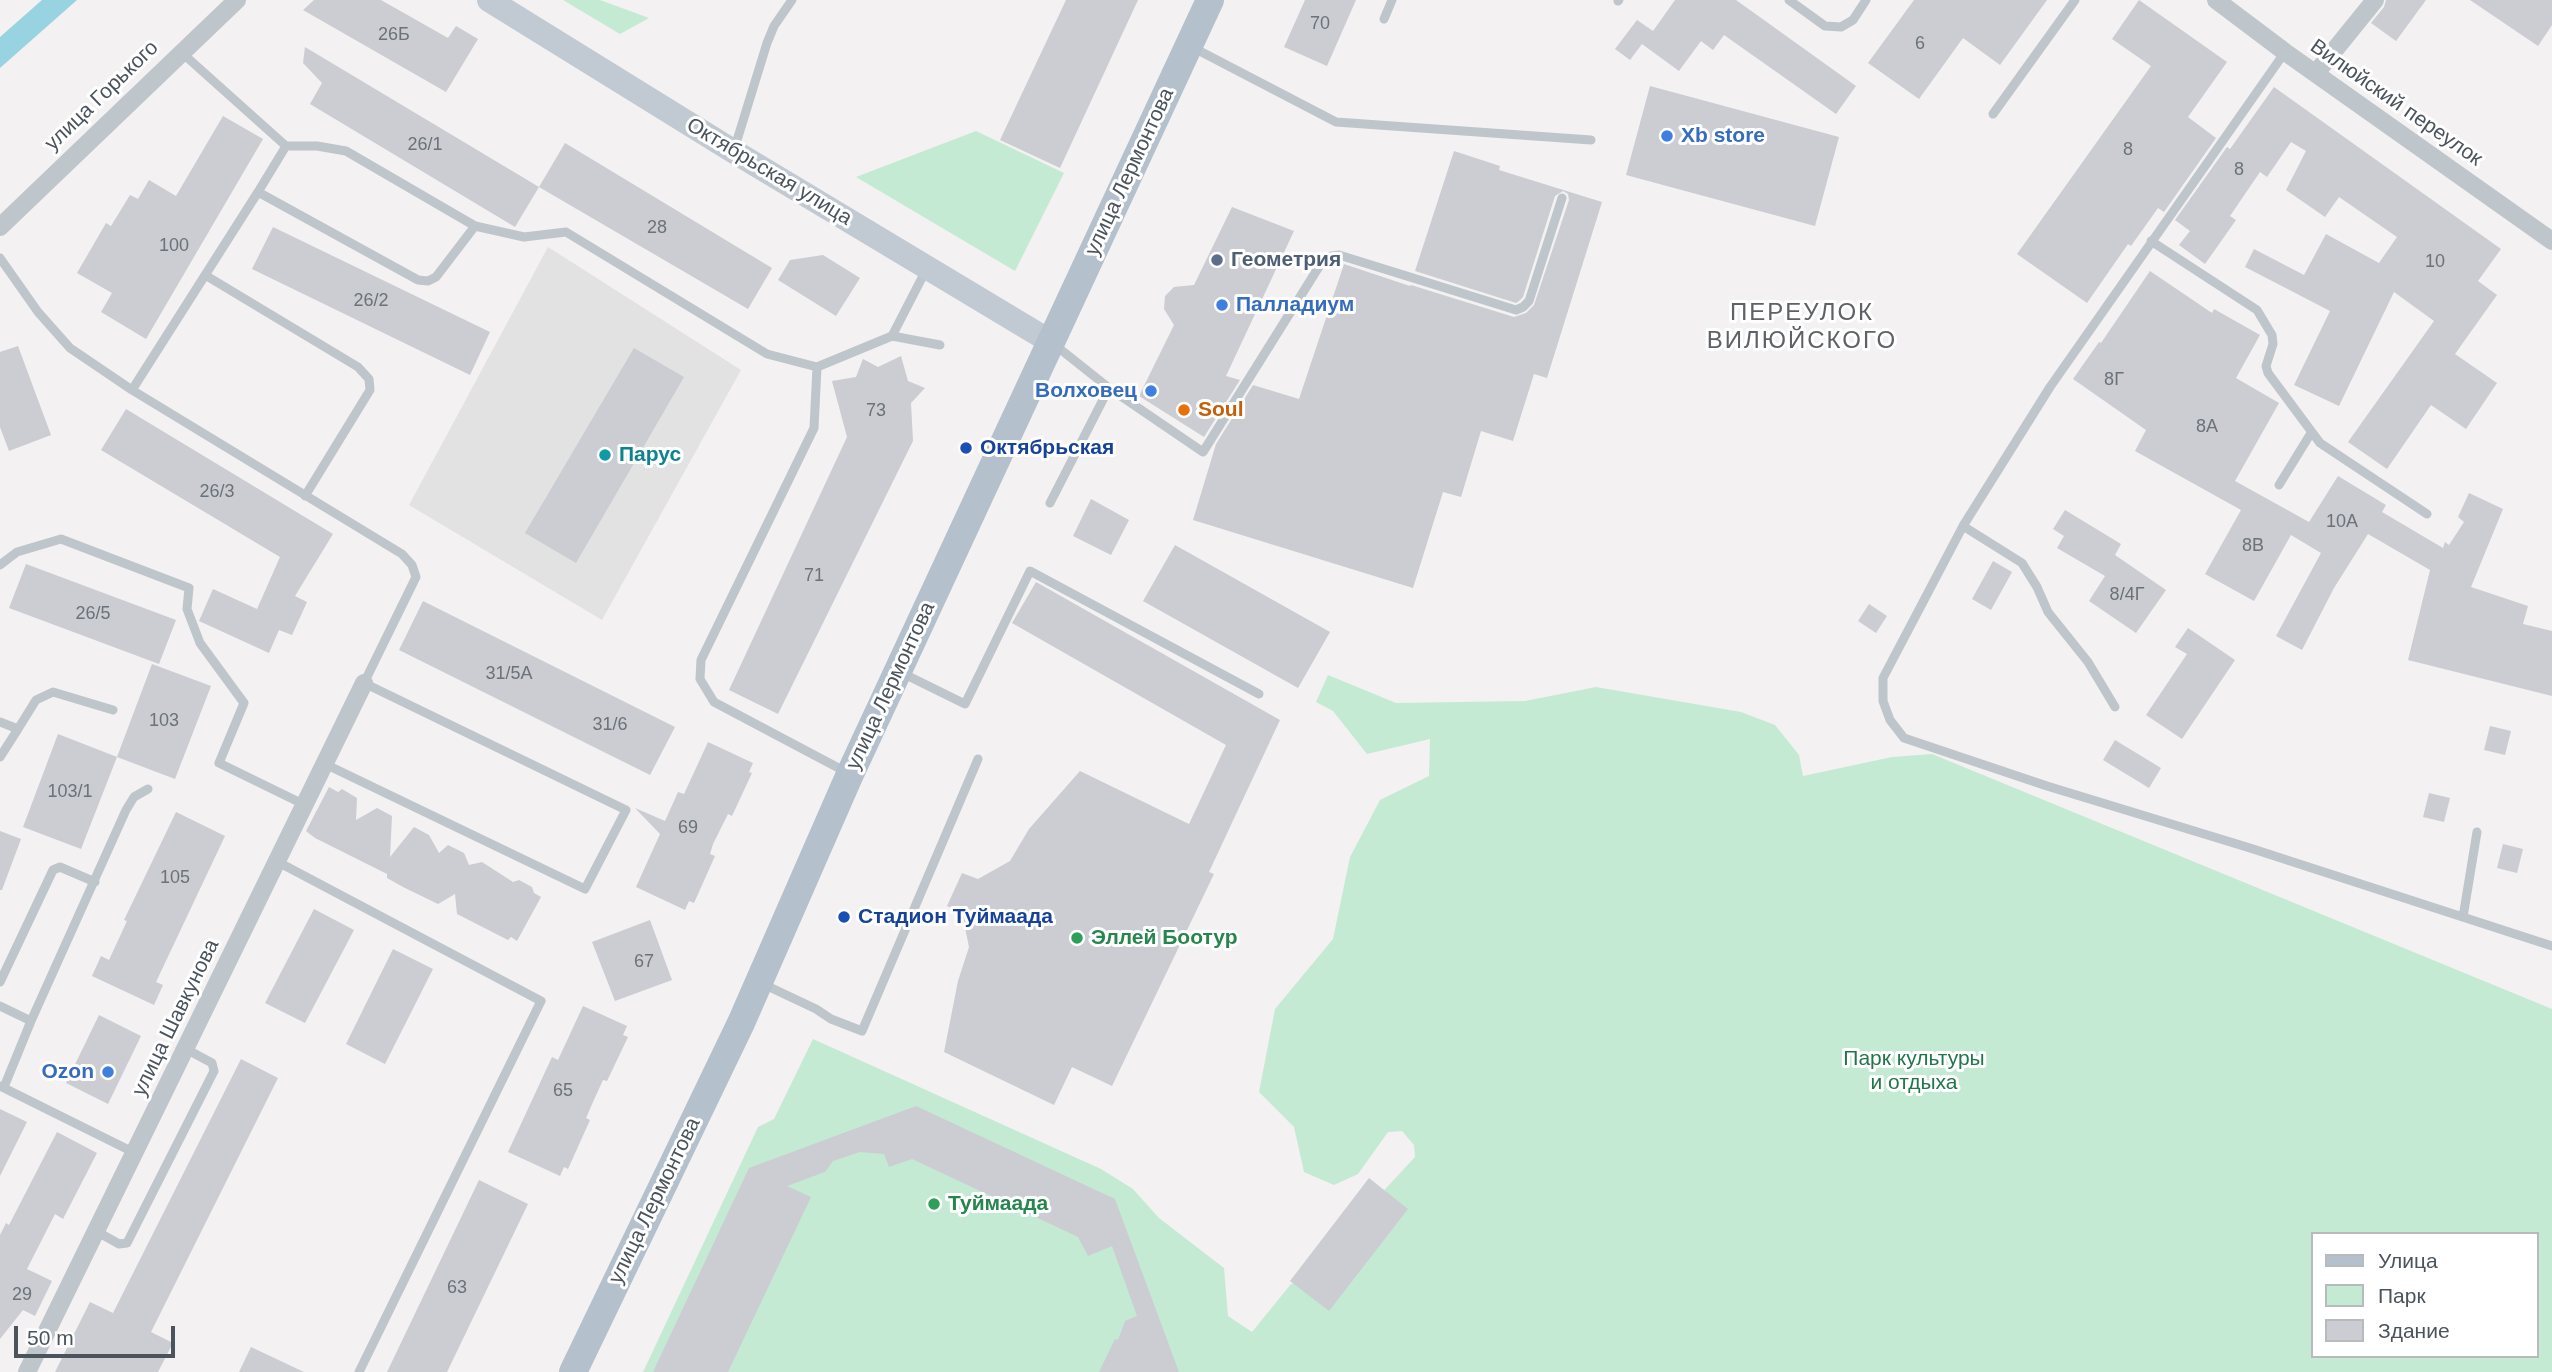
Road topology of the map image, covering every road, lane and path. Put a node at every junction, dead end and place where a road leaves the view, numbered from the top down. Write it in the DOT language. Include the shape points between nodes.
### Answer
graph roads {
  1 [pos="237,0"];
  2 [pos="489,0"];
  3 [pos="792,0"];
  4 [pos="1210,0"];
  5 [pos="1392,0"];
  6 [pos="1789,0"];
  7 [pos="1866,0"];
  8 [pos="2075,0"];
  9 [pos="2216,0"];
  10 [pos="2375,0"];
  11 [pos="1384,19"];
  12 [pos="1189,46"];
  13 [pos="180,52"];
  14 [pos="2285,52"];
  15 [pos="2316,73"];
  16 [pos="1993,114"];
  17 [pos="1591,140"];
  18 [pos="286,146"];
  19 [pos="733,151"];
  20 [pos="258,192"];
  21 [pos="1562,198"];
  22 [pos="475,226"];
  23 [pos="0,227"];
  24 [pos="2151,241"];
  25 [pos="2552,242"];
  26 [pos="0,258"];
  27 [pos="927,268"];
  28 [pos="205,275"];
  29 [pos="892,336"];
  30 [pos="1051,342"];
  31 [pos="940,345"];
  32 [pos="817,367"];
  33 [pos="1109,388"];
  34 [pos="132,390"];
  35 [pos="2311,433"];
  36 [pos="2279,485"];
  37 [pos="305,496"];
  38 [pos="1050,503"];
  39 [pos="2427,514"];
  40 [pos="1963,526"];
  41 [pos="0,565"];
  42 [pos="898,671"];
  43 [pos="364,683"];
  44 [pos="1259,694"];
  45 [pos="2115,707"];
  46 [pos="113,710"];
  47 [pos="0,722"];
  48 [pos="18,729"];
  49 [pos="0,757"];
  50 [pos="978,759"];
  51 [pos="325,764"];
  52 [pos="850,774"];
  53 [pos="148,789"];
  54 [pos="305,805"];
  55 [pos="2477,832"];
  56 [pos="278,862"];
  57 [pos="95,882"];
  58 [pos="2463,917"];
  59 [pos="2552,946"];
  60 [pos="0,982"];
  61 [pos="758,982"];
  62 [pos="0,1006"];
  63 [pos="31,1021"];
  64 [pos="186,1049"];
  65 [pos="2,1087"];
  66 [pos="135,1153"];
  67 [pos="96,1231"];
  68 [pos="27,1372"];
  69 [pos="359,1372"];
  70 [pos="573,1372"];
  1 -- 13 [label="street, улица Горького"];
  2 -- 19 [label="street, Октябрьская улица"];
  3 -- 19 [label="lane" via="767,43"];
  4 -- 12 [label="main road, улица Лермонтова"];
  5 -- 11 [label="lane"];
  6 -- 7 [label="lane" via="1825,26 1841,27 1853,20"];
  8 -- 16 [label="lane"];
  9 -- 14 [label="street, Вилюйский переулок"];
  10 -- 15 [label="street"];
  12 -- 17 [label="lane" via="1336,122"];
  12 -- 30 [label="main road, улица Лермонтова"];
  13 -- 18 [label="lane"];
  13 -- 23 [label="street, улица Горького"];
  14 -- 15 [label="street, Вилюйский переулок"];
  14 -- 24 [label="lane"];
  15 -- 25 [label="street, Вилюйский переулок"];
  18 -- 20 [label="lane"];
  18 -- 22 [label="lane" via="346,151"];
  19 -- 27 [label="street, Октябрьская улица"];
  20 -- 22 [label="lane" via="418,280 436,277"];
  20 -- 28 [label="lane"];
  21 -- 33 [label="lane" via="1529,301 1517,310 1339,255 1325,257 1203,452"];
  22 -- 32 [label="lane" via="524,237 566,232 766,354"];
  24 -- 35 [label="lane" via="2260,313 2273,344 2266,370"];
  24 -- 40 [label="lane" via="2050,387"];
  26 -- 34 [label="lane" via="70,348"];
  27 -- 29 [label="lane"];
  27 -- 30 [label="street, Октябрьская улица"];
  28 -- 34 [label="lane"];
  28 -- 37 [label="lane" via="358,367 369,379 370,390"];
  29 -- 31 [label="lane"];
  29 -- 32 [label="lane"];
  30 -- 33 [label="lane"];
  30 -- 42 [label="main road, улица Лермонтова"];
  32 -- 52 [label="lane" via="814,428 701,660 700,679 713,702"];
  33 -- 38 [label="lane"];
  34 -- 37 [label="lane"];
  35 -- 36 [label="lane"];
  35 -- 39 [label="lane"];
  37 -- 43 [label="lane" via="402,554 416,577"];
  40 -- 45 [label="lane" via="2022,563 2048,612 2088,662"];
  40 -- 58 [label="lane" via="1883,678 1883,701 1890,720 1904,737"];
  41 -- 54 [label="lane" via="17,552 61,539 189,588 187,609 200,643 244,703 219,763"];
  42 -- 44 [label="lane" via="965,704 1030,571"];
  42 -- 52 [label="main road, улица Лермонтова"];
  43 -- 51 [label="street, улица Шавкунова"];
  43 -- 51 [label="lane" via="626,810 585,889"];
  46 -- 48 [label="lane" via="53,692 36,700"];
  47 -- 48 [label="lane"];
  48 -- 49 [label="lane"];
  50 -- 61 [label="lane" via="862,1031"];
  51 -- 54 [label="street, улица Шавкунова"];
  52 -- 61 [label="main road, улица Лермонтова"];
  53 -- 57 [label="lane" via="134,797 126,810"];
  54 -- 56 [label="street, улица Шавкунова"];
  55 -- 58 [label="lane"];
  56 -- 64 [label="street, улица Шавкунова"];
  56 -- 69 [label="lane" via="541,1001"];
  57 -- 60 [label="lane" via="60,867 52,870"];
  57 -- 63 [label="lane"];
  58 -- 59 [label="lane"];
  61 -- 70 [label="main road, улица Лермонтова"];
  62 -- 63 [label="lane"];
  63 -- 65 [label="lane"];
  64 -- 66 [label="street, улица Шавкунова"];
  64 -- 67 [label="lane" via="212,1063 214,1071 127,1243"];
  65 -- 66 [label="lane"];
  66 -- 67 [label="street, улица Шавкунова"];
  67 -- 68 [label="street, улица Шавкунова"];
}
